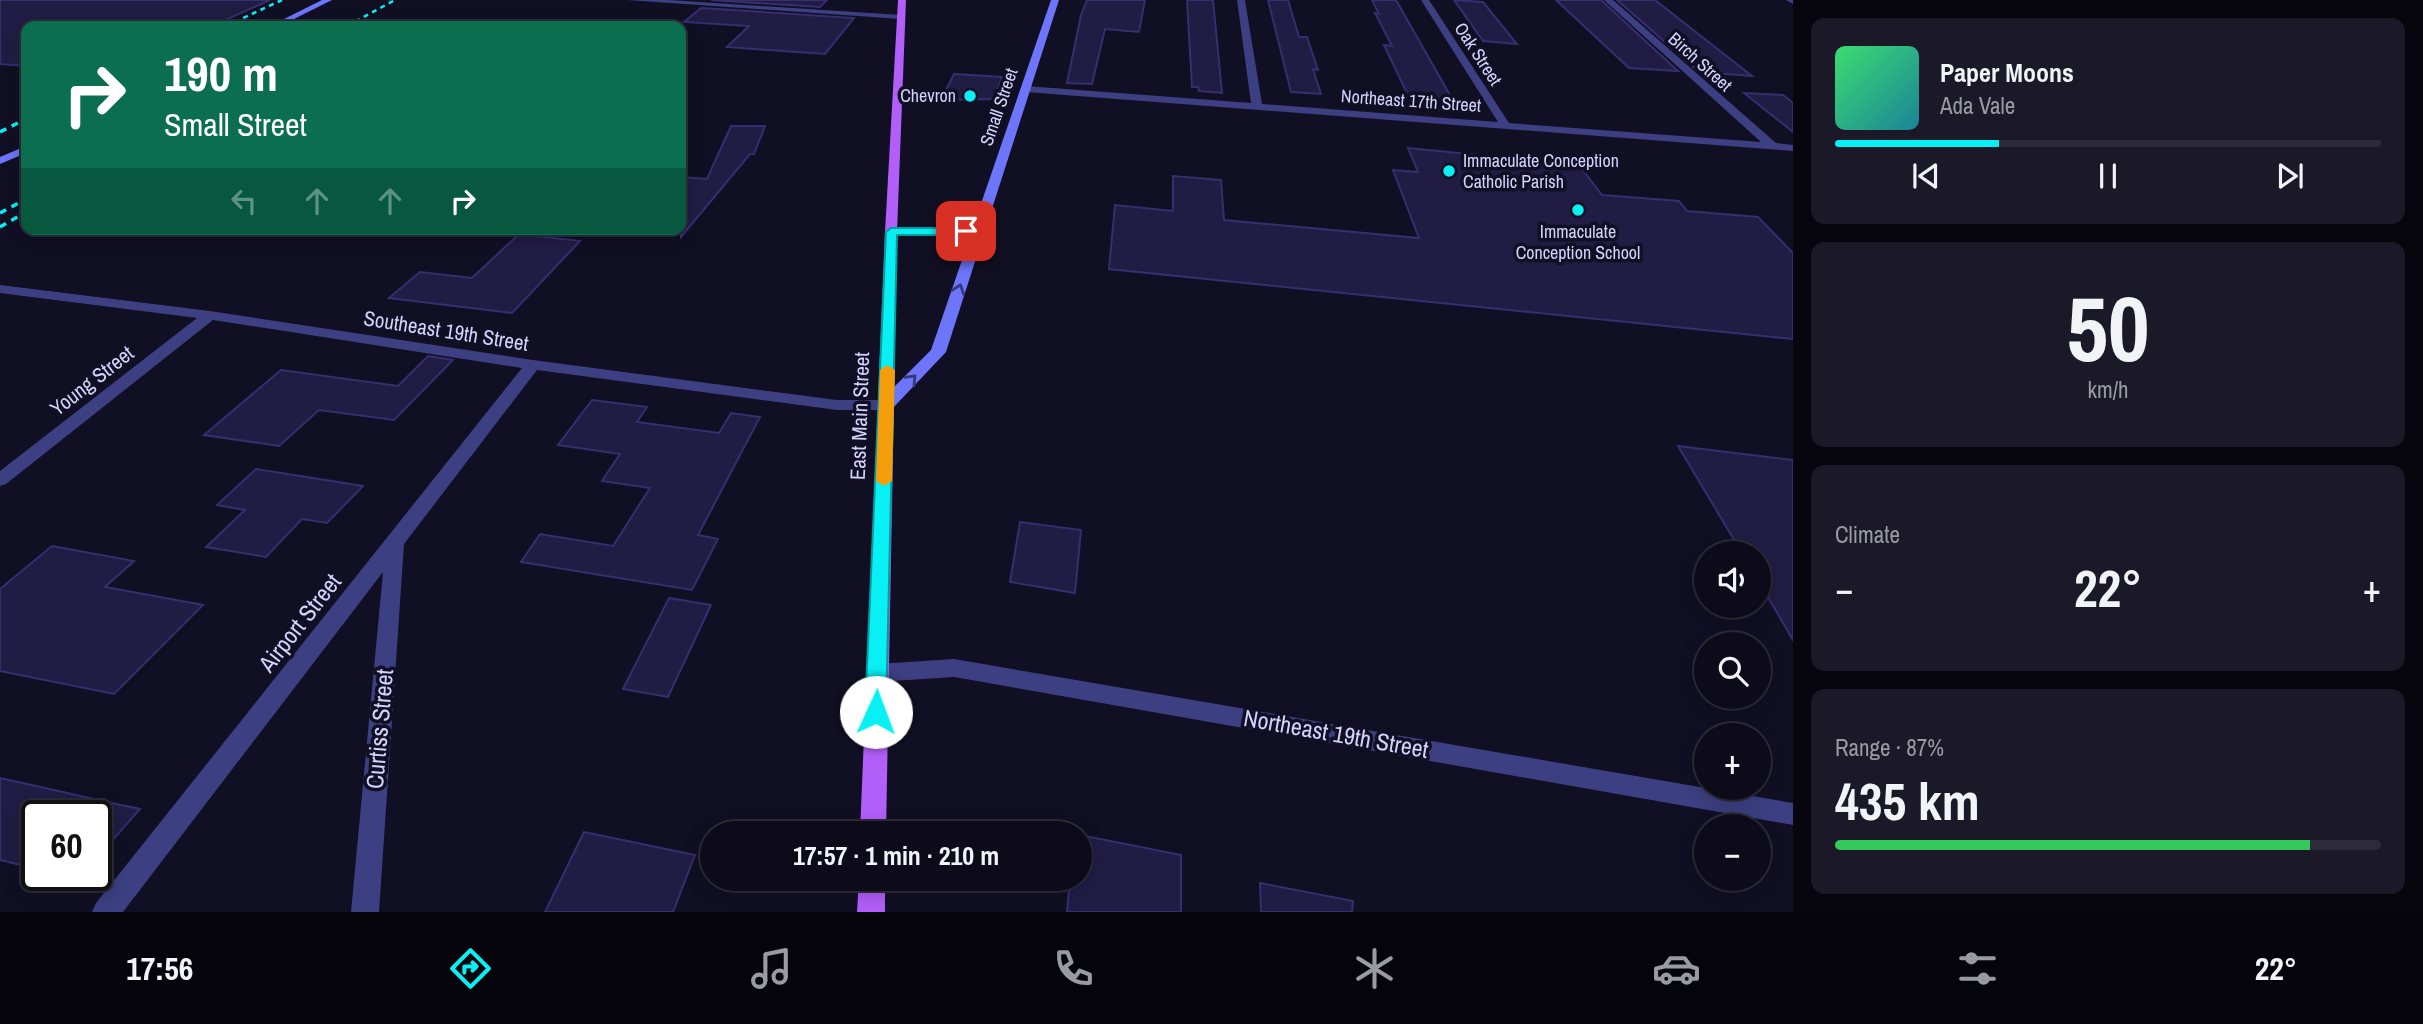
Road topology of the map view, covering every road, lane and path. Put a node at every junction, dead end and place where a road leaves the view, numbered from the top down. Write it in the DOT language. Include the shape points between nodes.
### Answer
graph roads {
  1 [pos="328,0"];
  2 [pos="631,0"];
  3 [pos="902,0"];
  4 [pos="1055,0"];
  5 [pos="1241,0"];
  6 [pos="1424,0"];
  7 [pos="1608,0"];
  8 [pos="901,17"];
  9 [pos="284,21"];
  10 [pos="1026,89"];
  11 [pos="1257,107"];
  12 [pos="1506,126"];
  13 [pos="1772,146"];
  14 [pos="1793,148"];
  15 [pos="21,152"];
  16 [pos="0,162"];
  17 [pos="980,226"];
  18 [pos="892,227"];
  19 [pos="0,289"];
  20 [pos="209,315"];
  21 [pos="533,365"];
  22 [pos="886,405"];
  23 [pos="0,481"];
  24 [pos="395,546"];
  25 [pos="877,673"];
  26 [pos="1793,814"];
  27 [pos="873,821"];
  28 [pos="872,891"];
  29 [pos="106,912"];
  30 [pos="365,912"];
  31 [pos="871,912"];
  1 -- 9 [label="street"];
  2 -- 8 [label="street"];
  3 -- 8 [label="main road, East Main Street"];
  4 -- 10 [label="street, Small Street"];
  5 -- 11 [label="street"];
  6 -- 12 [label="street, Oak Street"];
  7 -- 13 [label="street, Birch Street"];
  8 -- 18 [label="main road, East Main Street"];
  10 -- 11 [label="street, Northeast 17th Street"];
  10 -- 17 [label="street, Small Street"];
  11 -- 12 [label="street, Northeast 17th Street"];
  12 -- 13 [label="street, Northeast 17th Street"];
  13 -- 14 [label="street, Northeast 17th Street"];
  15 -- 16 [label="street"];
  17 -- 18 [label="street" via="966,231"];
  22 -- 17 [label="street, Small Street, one-way" via="938,352"];
  18 -- 22 [label="main road, East Main Street"];
  19 -- 20 [label="street, Southeast 19th Street"];
  20 -- 21 [label="street, Southeast 19th Street"];
  20 -- 23 [label="street, Young Street"];
  21 -- 22 [label="street, Southeast 19th Street" via="837,405"];
  21 -- 24 [label="street, Airport Street"];
  22 -- 25 [label="main road, East Main Street"];
  24 -- 29 [label="street, Airport Street"];
  24 -- 30 [label="street, Curtiss Street"];
  25 -- 26 [label="street, Northeast 19th Street" via="954,668"];
  25 -- 27 [label="main road, East Main Street"];
  28 -- 31 [label="main road"];
}
